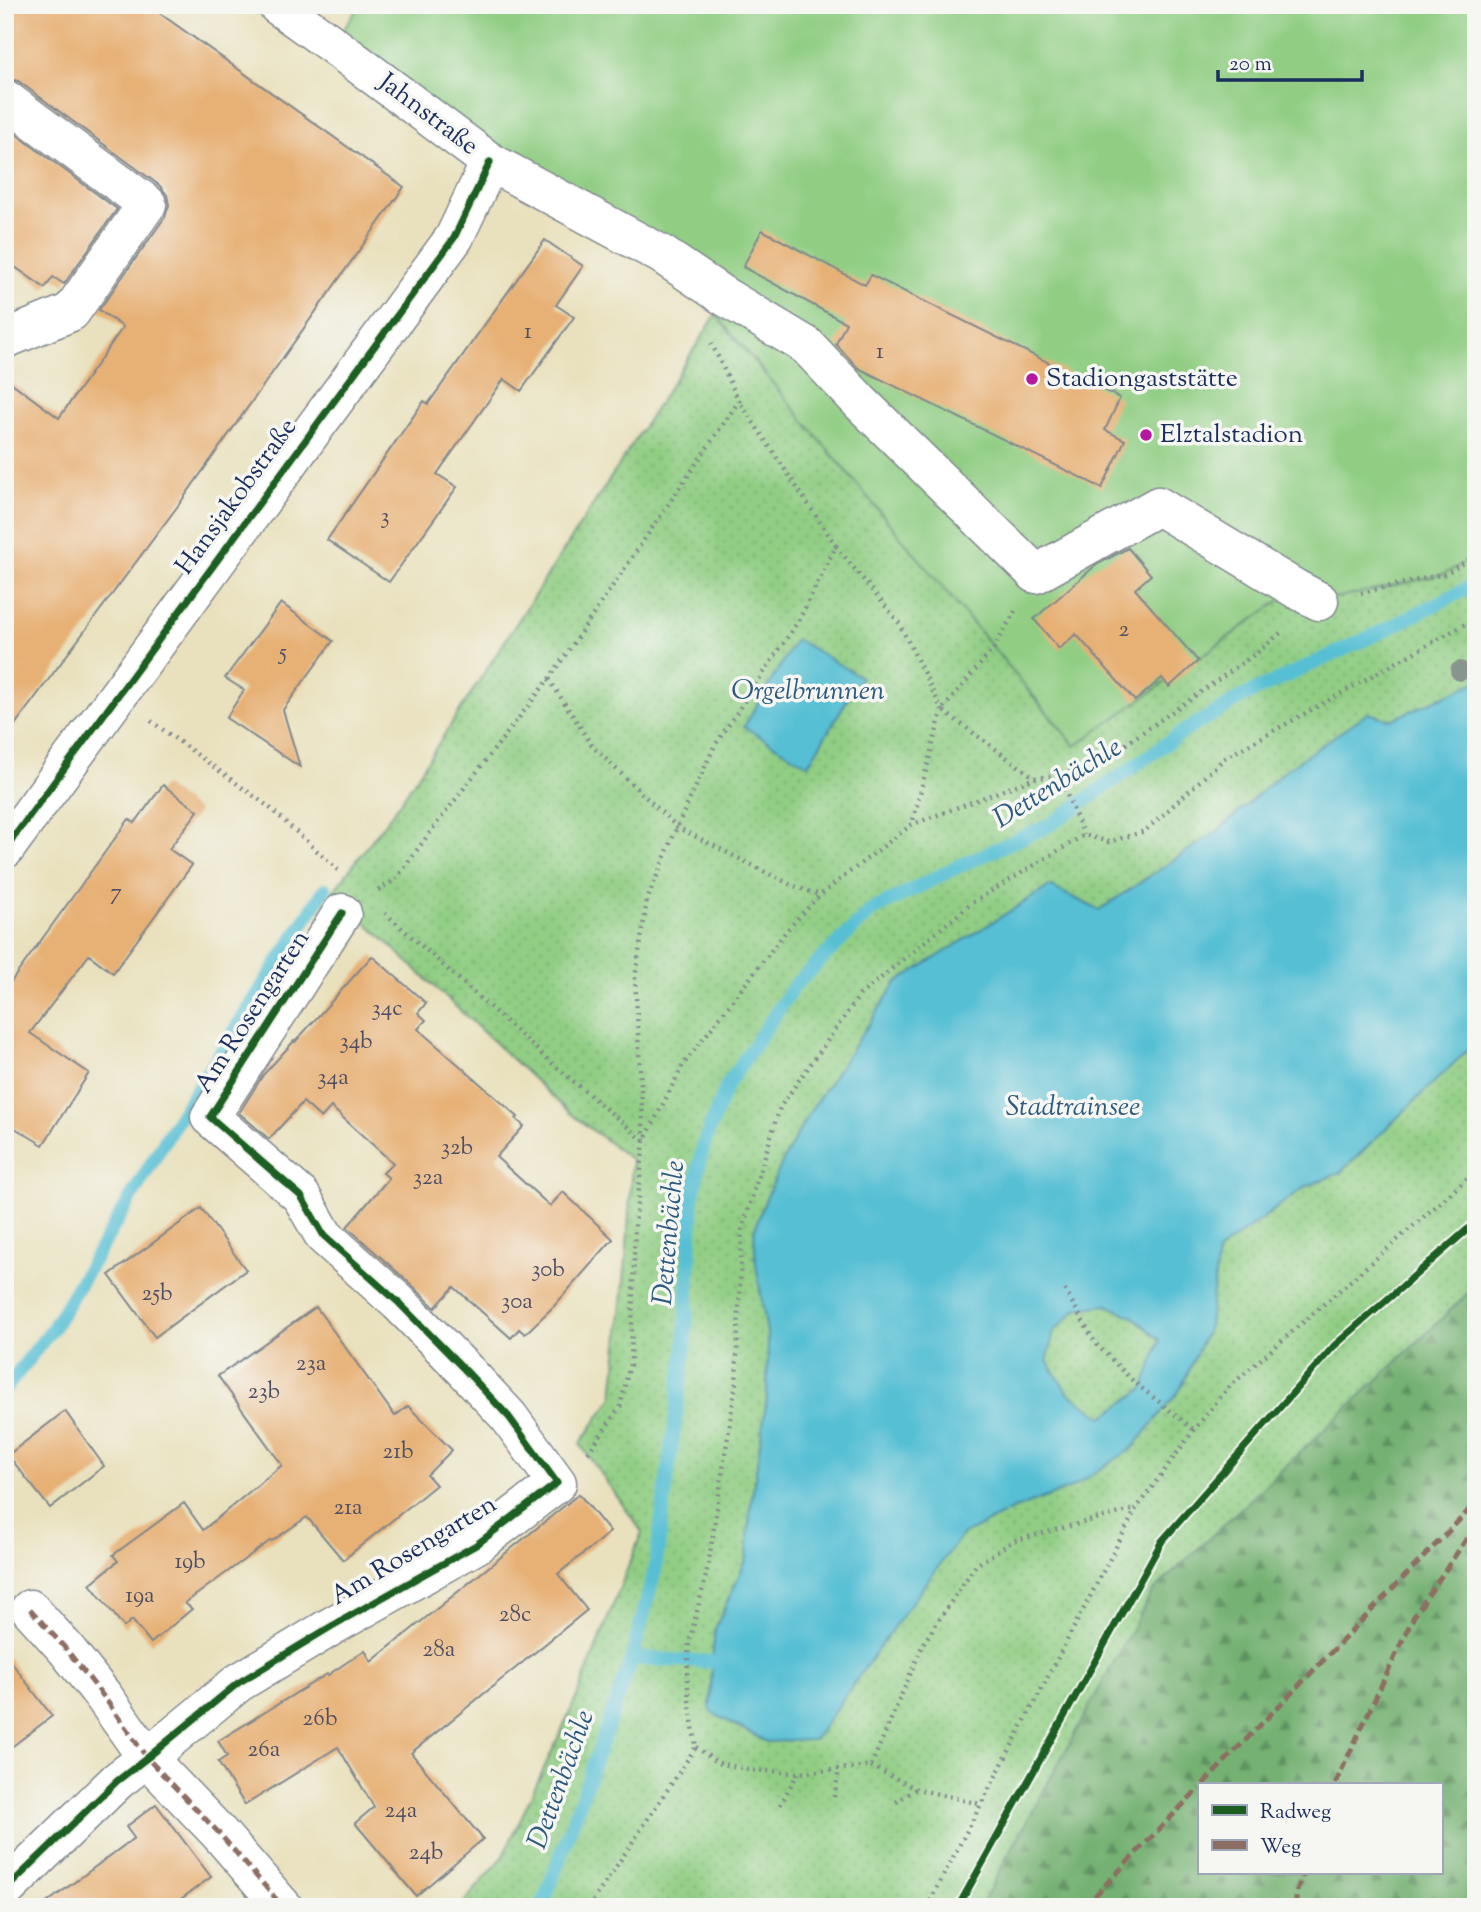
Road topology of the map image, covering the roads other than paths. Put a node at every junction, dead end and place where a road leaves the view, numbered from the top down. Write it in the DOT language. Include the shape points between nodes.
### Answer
graph roads {
  1 [pos="277,5"];
  2 [pos="5,99"];
  3 [pos="490,162"];
  4 [pos="5,339"];
  5 [pos="1319,601"];
  6 [pos="5,849"];
  7 [pos="360,909"];
  8 [pos="30,1609"];
  9 [pos="147,1758"];
  10 [pos="5,1890"];
  11 [pos="283,1907"];
  1 -- 3 [label="street, Jahnstraße"];
  2 -- 4 [label="street" via="148,204 71,312"];
  3 -- 5 [label="street, Jahnstraße" via="661,254 807,346 1036,574 1158,506"];
  3 -- 6 [label="street, Hansjakobstraße" via="454,238"];
  7 -- 9 [label="street, Am Rosengarten" via="210,1117 301,1196 324,1236 466,1371 509,1417 557,1483 476,1545 238,1683"];
  8 -- 9 [label="street" via="97,1688"];
  9 -- 10 [label="street, Am Rosengarten" via="117,1781"];
  9 -- 11 [label="street"];
}
